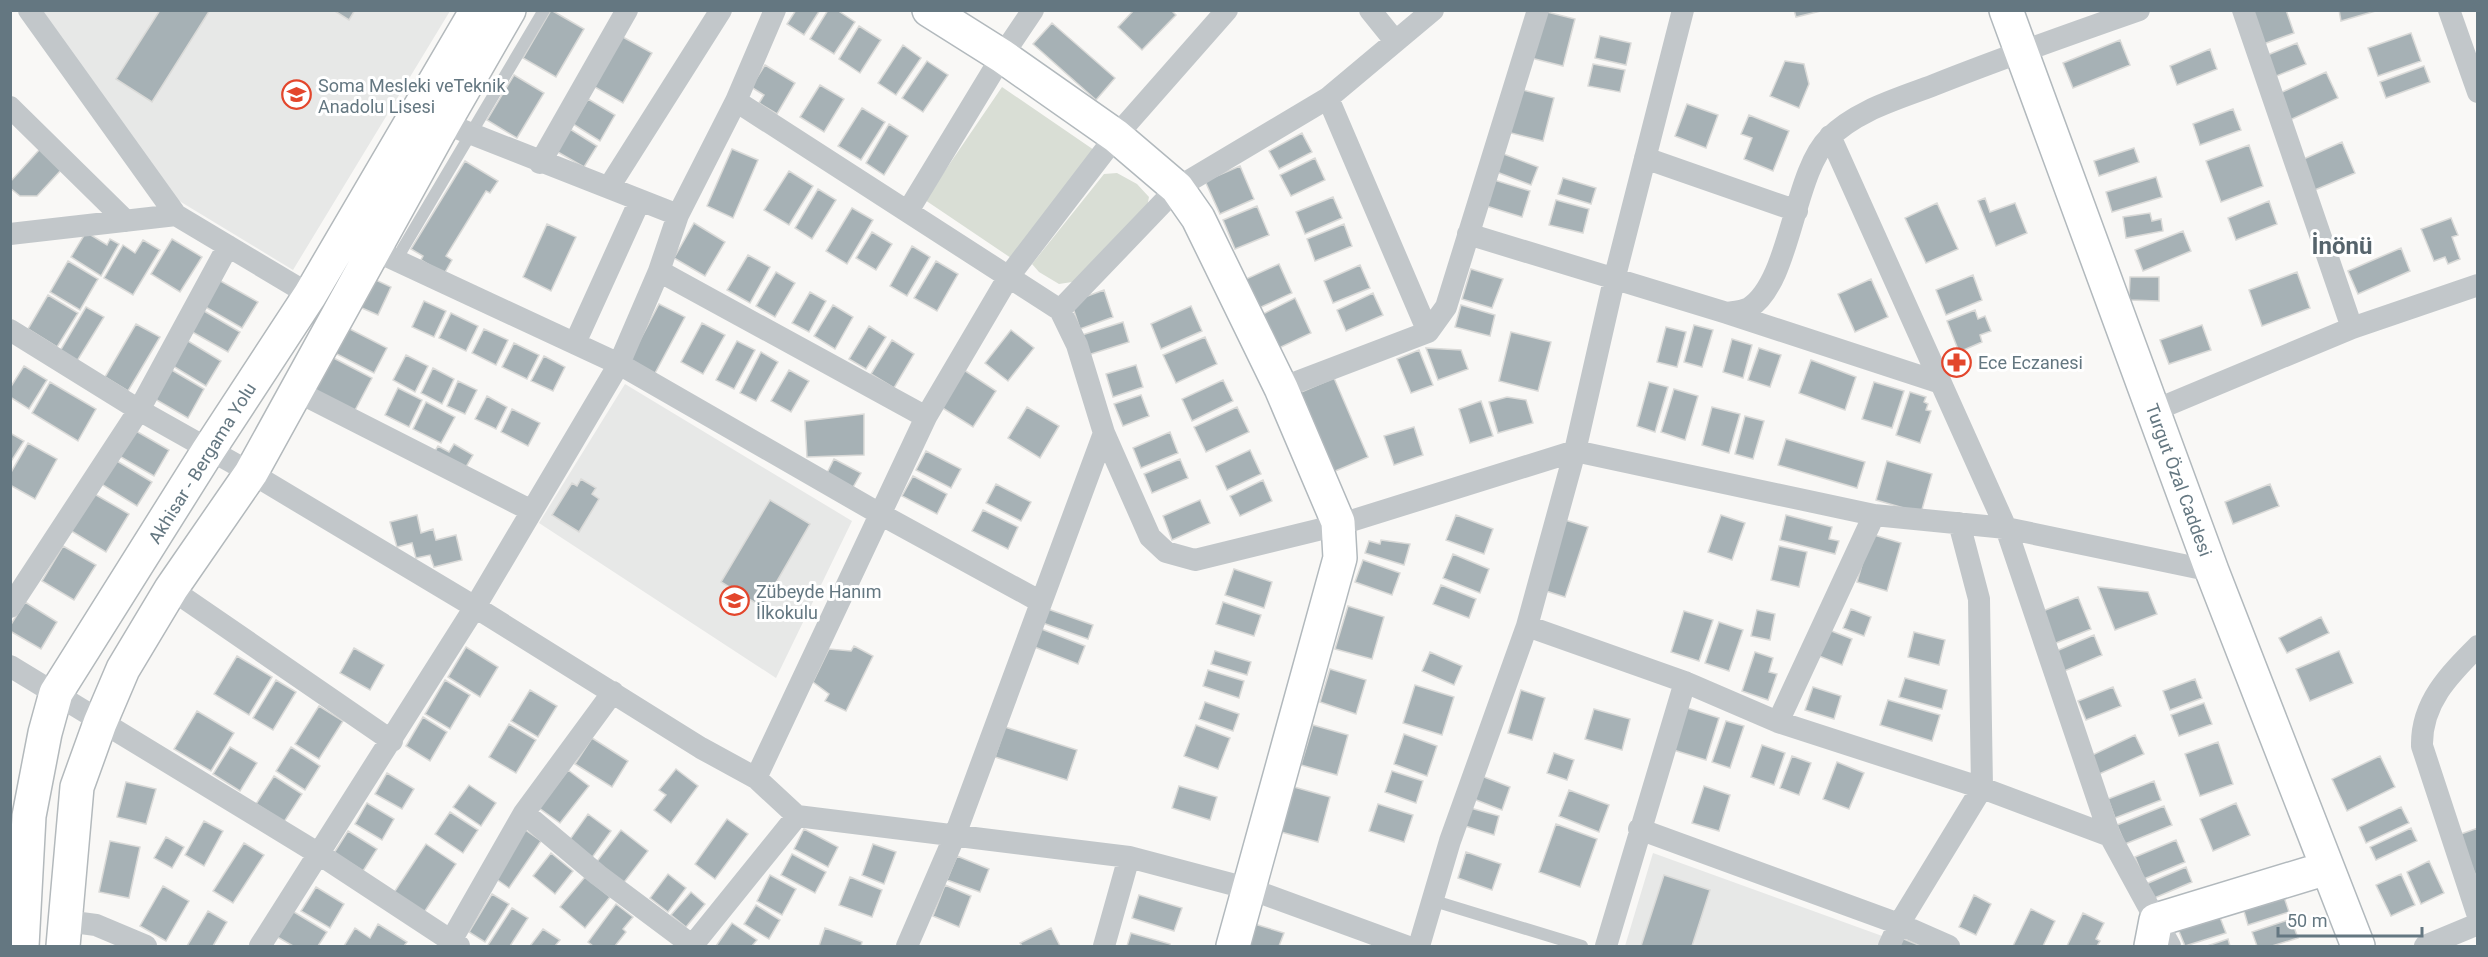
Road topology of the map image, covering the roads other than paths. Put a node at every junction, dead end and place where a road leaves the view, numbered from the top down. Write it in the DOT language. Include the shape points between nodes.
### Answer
graph roads {
  1 [pos="29,10"];
  2 [pos="477,10"];
  3 [pos="509,10"];
  4 [pos="544,10"];
  5 [pos="627,10"];
  6 [pos="721,10"];
  7 [pos="775,10"];
  8 [pos="928,10"];
  9 [pos="1033,10"];
  10 [pos="1227,10"];
  11 [pos="1370,10"];
  12 [pos="1433,10"];
  13 [pos="1538,10"];
  14 [pos="1683,10"];
  15 [pos="2006,10"];
  16 [pos="2139,10"];
  17 [pos="2242,10"];
  18 [pos="2449,10"];
  19 [pos="1395,41"];
  20 [pos="2020,51"];
  21 [pos="1002,56"];
  22 [pos="2478,92"];
  23 [pos="1328,98"];
  24 [pos="736,101"];
  25 [pos="10,107"];
  26 [pos="457,129"];
  27 [pos="1116,136"];
  28 [pos="1830,136"];
  29 [pos="1646,158"];
  30 [pos="540,162"];
  31 [pos="609,187"];
  32 [pos="1177,188"];
  33 [pos="640,200"];
  34 [pos="908,211"];
  35 [pos="1797,211"];
  36 [pos="176,215"];
  37 [pos="678,215"];
  38 [pos="126,221"];
  39 [pos="10,234"];
  40 [pos="1468,234"];
  41 [pos="228,246"];
  42 [pos="385,255"];
  43 [pos="659,271"];
  44 [pos="1009,276"];
  45 [pos="1614,280"];
  46 [pos="2478,285"];
  47 [pos="310,295"];
  48 [pos="1060,310"];
  49 [pos="1726,314"];
  50 [pos="2352,328"];
  51 [pos="10,330"];
  52 [pos="1428,332"];
  53 [pos="575,343"];
  54 [pos="619,364"];
  55 [pos="1941,383"];
  56 [pos="1281,388"];
  57 [pos="296,391"];
  58 [pos="139,410"];
  59 [pos="2153,411"];
  60 [pos="926,417"];
  61 [pos="1104,433"];
  62 [pos="208,451"];
  63 [pos="1575,451"];
  64 [pos="251,473"];
  65 [pos="532,511"];
  66 [pos="880,514"];
  67 [pos="1874,515"];
  68 [pos="1959,523"];
  69 [pos="1338,525"];
  70 [pos="2006,528"];
  71 [pos="2212,571"];
  72 [pos="171,589"];
  73 [pos="1041,602"];
  74 [pos="10,607"];
  75 [pos="474,607"];
  76 [pos="1527,626"];
  77 [pos="2478,646"];
  78 [pos="10,666"];
  79 [pos="1685,682"];
  80 [pos="613,692"];
  81 [pos="56,693"];
  82 [pos="1778,722"];
  83 [pos="100,723"];
  84 [pos="392,741"];
  85 [pos="756,778"];
  86 [pos="1982,788"];
  87 [pos="525,813"];
  88 [pos="797,816"];
  89 [pos="1640,829"];
  90 [pos="955,835"];
  91 [pos="2110,837"];
  92 [pos="319,854"];
  93 [pos="1129,856"];
  94 [pos="2327,867"];
  95 [pos="1250,889"];
  96 [pos="1431,900"];
  97 [pos="2478,916"];
  98 [pos="1899,924"];
  99 [pos="2478,924"];
  100 [pos="64,934"];
  101 [pos="2159,938"];
  102 [pos="453,945"];
  103 [pos="22,946"];
  104 [pos="146,946"];
  105 [pos="260,946"];
  106 [pos="692,946"];
  107 [pos="907,946"];
  108 [pos="1104,946"];
  109 [pos="1233,946"];
  110 [pos="1406,946"];
  111 [pos="1419,946"];
  112 [pos="1582,946"];
  113 [pos="1606,946"];
  114 [pos="1889,946"];
  115 [pos="1949,946"];
  116 [pos="2358,946"];
  117 [pos="2425,946"];
  1 -- 36 [label="street"];
  2 -- 47 [label="street, Akhisar - Bergama Yolu"];
  3 -- 26 [label="street"];
  4 -- 26 [label="lane"];
  5 -- 30 [label="street"];
  6 -- 31 [label="street"];
  7 -- 24 [label="street"];
  8 -- 21 [label="street"];
  9 -- 21 [label="street"];
  10 -- 27 [label="street"];
  11 -- 19 [label="street"];
  12 -- 19 [label="street"];
  13 -- 40 [label="street"];
  14 -- 29 [label="street"];
  15 -- 20 [label="street, Turgut Özal Caddesi"];
  16 -- 20 [label="street"];
  17 -- 50 [label="street"];
  18 -- 22 [label="street"];
  19 -- 23 [label="street"];
  20 -- 28 [label="street" via="1855,117"];
  20 -- 59 [label="street, Turgut Özal Caddesi"];
  21 -- 27 [label="street"];
  21 -- 34 [label="street"];
  23 -- 32 [label="street"];
  23 -- 52 [label="street"];
  24 -- 34 [label="street"];
  24 -- 37 [label="street"];
  25 -- 38 [label="street"];
  26 -- 30 [label="street"];
  26 -- 42 [label="street"];
  27 -- 32 [label="street"];
  27 -- 44 [label="street"];
  28 -- 35 [label="street" via="1817,151"];
  28 -- 55 [label="street"];
  29 -- 35 [label="street"];
  29 -- 45 [label="street"];
  30 -- 31 [label="street"];
  31 -- 33 [label="street"];
  32 -- 48 [label="street"];
  32 -- 56 [label="street" via="1198,218"];
  33 -- 37 [label="street"];
  33 -- 53 [label="street"];
  34 -- 44 [label="street"];
  35 -- 49 [label="street" via="1766,288 1749,308"];
  36 -- 38 [label="street"];
  36 -- 41 [label="street"];
  37 -- 43 [label="street"];
  38 -- 39 [label="street"];
  40 -- 45 [label="street"];
  40 -- 52 [label="street" via="1446,307"];
  41 -- 47 [label="street"];
  41 -- 58 [label="street"];
  42 -- 53 [label="street"];
  42 -- 57 [label="street"];
  43 -- 54 [label="street"];
  43 -- 60 [label="street"];
  44 -- 48 [label="street"];
  44 -- 60 [label="street"];
  45 -- 49 [label="street"];
  45 -- 63 [label="street"];
  46 -- 50 [label="street"];
  47 -- 62 [label="street, Akhisar - Bergama Yolu"];
  48 -- 61 [label="street" via="1077,345"];
  49 -- 55 [label="street"];
  50 -- 59 [label="street"];
  51 -- 58 [label="street"];
  52 -- 56 [label="street"];
  53 -- 54 [label="street"];
  54 -- 65 [label="street"];
  54 -- 66 [label="street"];
  55 -- 70 [label="street"];
  56 -- 69 [label="street"];
  57 -- 64 [label="street"];
  57 -- 65 [label="street"];
  58 -- 62 [label="street"];
  58 -- 74 [label="street"];
  59 -- 71 [label="street, Turgut Özal Caddesi"];
  60 -- 66 [label="street"];
  61 -- 69 [label="street" via="1150,537 1166,552 1195,560"];
  61 -- 73 [label="street"];
  62 -- 64 [label="street"];
  62 -- 81 [label="street, Akhisar - Bergama Yolu"];
  63 -- 67 [label="street"];
  63 -- 69 [label="street"];
  63 -- 76 [label="street"];
  64 -- 72 [label="street"];
  64 -- 75 [label="street"];
  65 -- 75 [label="street"];
  66 -- 73 [label="street"];
  66 -- 85 [label="street"];
  67 -- 68 [label="street"];
  67 -- 82 [label="street"];
  68 -- 70 [label="street"];
  68 -- 86 [label="street" via="1979,599"];
  69 -- 95 [label="street" via="1340,558"];
  70 -- 71 [label="street"];
  70 -- 91 [label="street"];
  71 -- 94 [label="street, Turgut Özal Caddesi"];
  72 -- 83 [label="street" via="123,669"];
  72 -- 84 [label="street"];
  73 -- 90 [label="street"];
  75 -- 80 [label="street"];
  75 -- 84 [label="street"];
  76 -- 79 [label="street"];
  76 -- 96 [label="street"];
  77 -- 97 [label="street" via="2435,694 2422,727 2422,746"];
  78 -- 81 [label="street"];
  79 -- 82 [label="street"];
  79 -- 89 [label="street"];
  80 -- 85 [label="street"];
  80 -- 87 [label="street"];
  81 -- 83 [label="street"];
  81 -- 103 [label="street, Akhisar - Bergama Yolu" via="29,816"];
  82 -- 86 [label="street"];
  83 -- 92 [label="street"];
  83 -- 100 [label="street" via="77,787"];
  84 -- 92 [label="street"];
  85 -- 88 [label="street"];
  86 -- 91 [label="street"];
  86 -- 98 [label="street"];
  87 -- 102 [label="street"];
  87 -- 106 [label="street" via="598,876"];
  88 -- 90 [label="street"];
  88 -- 106 [label="street"];
  89 -- 98 [label="street"];
  89 -- 113 [label="street"];
  90 -- 93 [label="street"];
  90 -- 107 [label="street"];
  91 -- 101 [label="street"];
  92 -- 102 [label="street"];
  92 -- 105 [label="street"];
  93 -- 95 [label="street"];
  93 -- 108 [label="street"];
  94 -- 101 [label="street"];
  94 -- 116 [label="street, Turgut Özal Caddesi"];
  95 -- 109 [label="street"];
  95 -- 110 [label="street"];
  96 -- 111 [label="street"];
  96 -- 112 [label="lane"];
  98 -- 114 [label="street"];
  98 -- 115 [label="street"];
  99 -- 117 [label="street"];
  100 -- 104 [label="street" via="96,925"];
}
